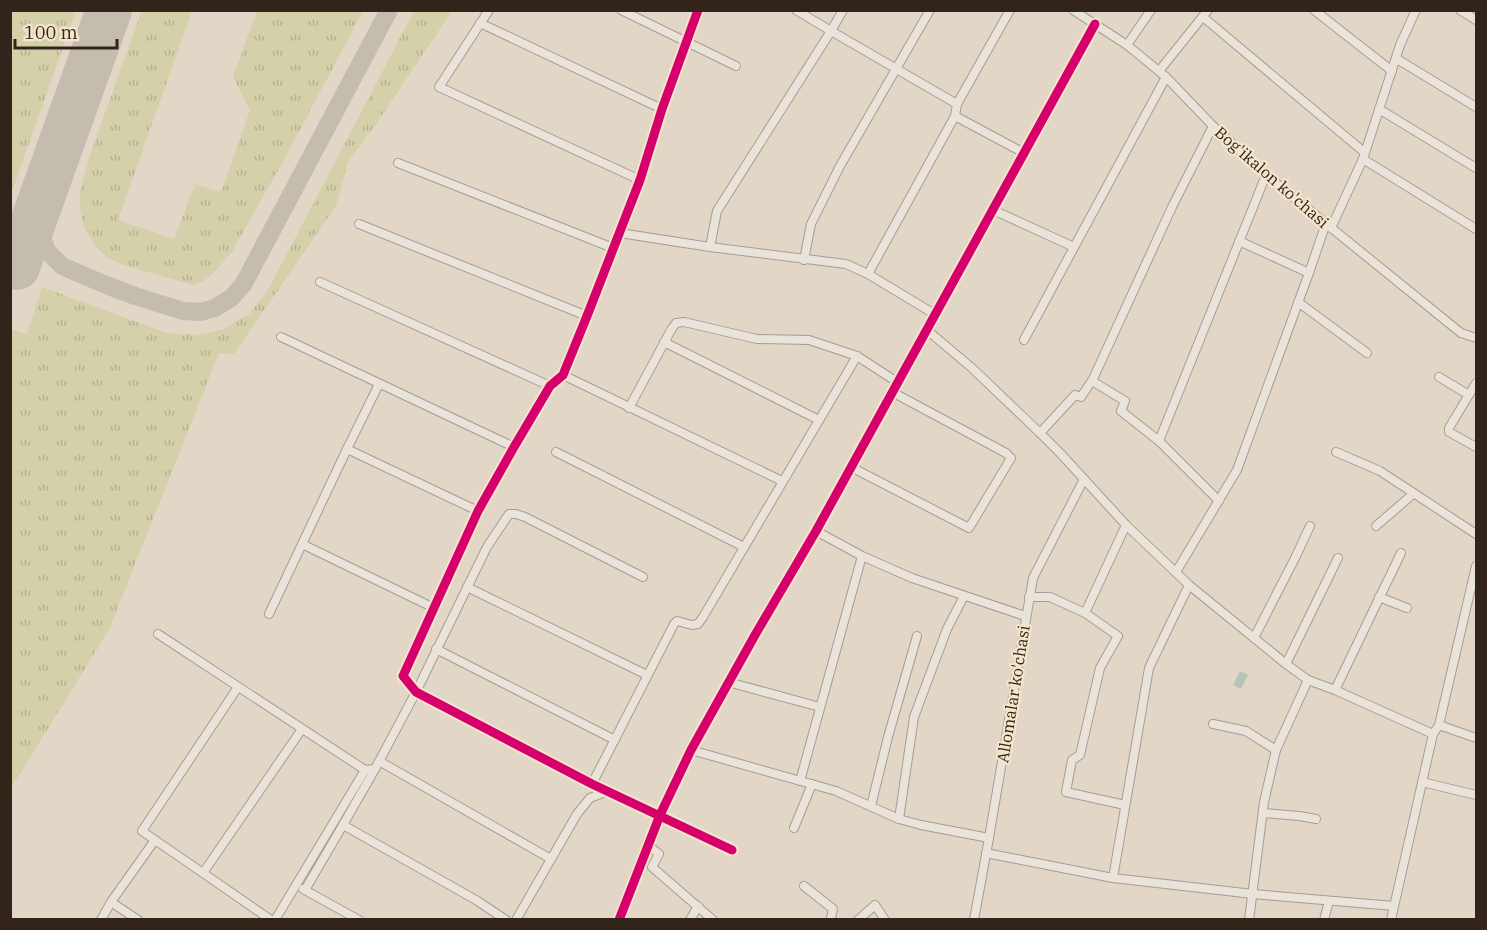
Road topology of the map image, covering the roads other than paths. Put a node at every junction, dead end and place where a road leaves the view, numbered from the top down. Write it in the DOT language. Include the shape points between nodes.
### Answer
graph roads {
  1 [pos="489,10"];
  2 [pos="621,10"];
  3 [pos="698,10"];
  4 [pos="796,10"];
  5 [pos="843,10"];
  6 [pos="930,10"];
  7 [pos="1010,10"];
  8 [pos="1073,10"];
  9 [pos="1151,10"];
  10 [pos="1314,10"];
  11 [pos="1416,10"];
  12 [pos="1460,10"];
  13 [pos="1205,14"];
  14 [pos="1476,20"];
  15 [pos="480,23"];
  16 [pos="1095,24"];
  17 [pos="831,31"];
  18 [pos="686,42"];
  19 [pos="1127,45"];
  20 [pos="1397,59"];
  21 [pos="736,66"];
  22 [pos="896,68"];
  23 [pos="1159,71"];
  24 [pos="1392,71"];
  25 [pos="1166,77"];
  26 [pos="957,104"];
  27 [pos="1476,107"];
  28 [pos="663,109"];
  29 [pos="1379,109"];
  30 [pos="955,116"];
  31 [pos="1213,126"];
  32 [pos="1024,153"];
  33 [pos="1363,156"];
  34 [pos="398,163"];
  35 [pos="1476,168"];
  36 [pos="1266,175"];
  37 [pos="640,180"];
  38 [pos="993,210"];
  39 [pos="359,224"];
  40 [pos="1328,226"];
  41 [pos="1476,229"];
  42 [pos="620,233"];
  43 [pos="1239,241"];
  44 [pos="710,247"];
  45 [pos="1074,247"];
  46 [pos="614,248"];
  47 [pos="804,260"];
  48 [pos="1309,273"];
  49 [pos="868,274"];
  50 [pos="320,282"];
  51 [pos="1298,302"];
  52 [pos="936,315"];
  53 [pos="588,316"];
  54 [pos="927,330"];
  55 [pos="280,338"];
  56 [pos="1476,338"];
  57 [pos="1024,340"];
  58 [pos="664,342"];
  59 [pos="1367,353"];
  60 [pos="857,356"];
  61 [pos="563,375"];
  62 [pos="1438,377"];
  63 [pos="1092,381"];
  64 [pos="897,382"];
  65 [pos="1476,383"];
  66 [pos="379,384"];
  67 [pos="550,386"];
  68 [pos="892,392"];
  69 [pos="1469,395"];
  70 [pos="629,408"];
  71 [pos="819,420"];
  72 [pos="1040,433"];
  73 [pos="1159,441"];
  74 [pos="514,447"];
  75 [pos="1476,447"];
  76 [pos="347,449"];
  77 [pos="556,452"];
  78 [pos="1336,452"];
  79 [pos="851,467"];
  80 [pos="1084,478"];
  81 [pos="782,481"];
  82 [pos="1413,494"];
  83 [pos="1219,501"];
  84 [pos="478,511"];
  85 [pos="1126,525"];
  86 [pos="1310,526"];
  87 [pos="1376,526"];
  88 [pos="816,531"];
  89 [pos="1476,534"];
  90 [pos="302,544"];
  91 [pos="744,547"];
  92 [pos="1401,553"];
  93 [pos="862,556"];
  94 [pos="1338,558"];
  95 [pos="1476,566"];
  96 [pos="1176,572"];
  97 [pos="643,577"];
  98 [pos="1189,585"];
  99 [pos="467,587"];
  100 [pos="964,596"];
  101 [pos="1029,597"];
  102 [pos="1379,597"];
  103 [pos="434,608"];
  104 [pos="1407,608"];
  105 [pos="1085,613"];
  106 [pos="269,614"];
  107 [pos="1025,616"];
  108 [pos="158,634"];
  109 [pos="916,636"];
  110 [pos="1254,638"];
  111 [pos="436,649"];
  112 [pos="1286,664"];
  113 [pos="647,675"];
  114 [pos="1308,680"];
  115 [pos="728,682"];
  116 [pos="238,687"];
  117 [pos="1335,690"];
  118 [pos="416,692"];
  119 [pos="820,706"];
  120 [pos="1213,724"];
  121 [pos="1439,725"];
  122 [pos="302,729"];
  123 [pos="1433,735"];
  124 [pos="1476,738"];
  125 [pos="615,740"];
  126 [pos="691,750"];
  127 [pos="1276,750"];
  128 [pos="377,765"];
  129 [pos="365,770"];
  130 [pos="800,781"];
  131 [pos="1422,782"];
  132 [pos="592,784"];
  133 [pos="812,784"];
  134 [pos="608,791"];
  135 [pos="1476,795"];
  136 [pos="1125,805"];
  137 [pos="871,806"];
  138 [pos="1263,813"];
  139 [pos="660,815"];
  140 [pos="899,819"];
  141 [pos="1316,819"];
  142 [pos="343,825"];
  143 [pos="794,828"];
  144 [pos="989,838"];
  145 [pos="155,840"];
  146 [pos="647,844"];
  147 [pos="732,850"];
  148 [pos="986,853"];
  149 [pos="551,859"];
  150 [pos="202,873"];
  151 [pos="1113,878"];
  152 [pos="296,885"];
  153 [pos="804,886"];
  154 [pos="305,890"];
  155 [pos="1253,894"];
  156 [pos="1329,901"];
  157 [pos="111,902"];
  158 [pos="698,906"];
  159 [pos="1394,906"];
  160 [pos="829,919"];
  161 [pos="101,920"];
  162 [pos="138,920"];
  163 [pos="273,920"];
  164 [pos="360,920"];
  165 [pos="506,920"];
  166 [pos="516,920"];
  167 [pos="619,920"];
  168 [pos="690,920"];
  169 [pos="713,920"];
  170 [pos="858,920"];
  171 [pos="885,920"];
  172 [pos="974,920"];
  173 [pos="1249,920"];
  174 [pos="1324,920"];
  175 [pos="1391,920"];
  1 -- 15 [label="street"];
  2 -- 18 [label="street"];
  3 -- 18 [label="street"];
  4 -- 17 [label="street"];
  5 -- 17 [label="street"];
  6 -- 22 [label="street"];
  7 -- 26 [label="street"];
  8 -- 16 [label="street, Bog'ikalon ko'chasi"];
  9 -- 19 [label="street"];
  10 -- 24 [label="street"];
  11 -- 20 [label="street"];
  12 -- 14 [label="street"];
  13 -- 23 [label="street"];
  13 -- 33 [label="street"];
  15 -- 28 [label="street"];
  15 -- 37 [label="street" via="439,87"];
  16 -- 19 [label="street, Bog'ikalon ko'chasi"];
  16 -- 32 [label="street"];
  17 -- 22 [label="street"];
  17 -- 44 [label="street" via="717,211"];
  18 -- 21 [label="street"];
  18 -- 28 [label="street"];
  19 -- 23 [label="street, Bog'ikalon ko'chasi"];
  20 -- 24 [label="street"];
  20 -- 27 [label="street"];
  22 -- 26 [label="street"];
  22 -- 47 [label="street" via="811,224"];
  23 -- 25 [label="street, Bog'ikalon ko'chasi"];
  24 -- 29 [label="street"];
  25 -- 31 [label="street, Bog'ikalon ko'chasi"];
  25 -- 45 [label="street"];
  26 -- 30 [label="street"];
  28 -- 37 [label="street"];
  29 -- 33 [label="street"];
  29 -- 35 [label="street"];
  30 -- 32 [label="street"];
  30 -- 49 [label="street"];
  31 -- 36 [label="street, Bog'ikalon ko'chasi"];
  31 -- 63 [label="street"];
  32 -- 38 [label="street"];
  33 -- 40 [label="street"];
  33 -- 41 [label="street"];
  34 -- 46 [label="street"];
  36 -- 40 [label="street, Bog'ikalon ko'chasi"];
  36 -- 43 [label="street"];
  37 -- 42 [label="street"];
  38 -- 45 [label="street"];
  38 -- 52 [label="street"];
  39 -- 53 [label="street"];
  40 -- 48 [label="street"];
  40 -- 56 [label="street, Bog'ikalon ko'chasi" via="1461,333"];
  42 -- 44 [label="street"];
  42 -- 46 [label="street"];
  43 -- 48 [label="street"];
  43 -- 73 [label="street"];
  44 -- 47 [label="street"];
  45 -- 57 [label="street"];
  46 -- 53 [label="street"];
  47 -- 49 [label="street" via="846,264"];
  48 -- 51 [label="street"];
  49 -- 52 [label="street"];
  50 -- 67 [label="street"];
  51 -- 59 [label="street"];
  51 -- 83 [label="street" via="1237,470"];
  52 -- 54 [label="street"];
  53 -- 61 [label="street"];
  54 -- 64 [label="street"];
  54 -- 72 [label="street"];
  55 -- 66 [label="street"];
  58 -- 60 [label="street" via="676,323 684,322 757,339 809,340"];
  58 -- 70 [label="street"];
  58 -- 71 [label="street"];
  60 -- 64 [label="street"];
  60 -- 71 [label="street"];
  61 -- 67 [label="street"];
  61 -- 70 [label="street"];
  62 -- 69 [label="street"];
  63 -- 72 [label="street" via="1081,397 1075,395"];
  63 -- 73 [label="street" via="1125,401 1121,411"];
  64 -- 68 [label="street"];
  65 -- 69 [label="street"];
  66 -- 74 [label="street"];
  66 -- 76 [label="street"];
  67 -- 74 [label="street"];
  68 -- 79 [label="street"];
  68 -- 79 [label="street" via="1011,458 969,528"];
  69 -- 75 [label="street" via="1449,432"];
  70 -- 81 [label="street"];
  71 -- 81 [label="street"];
  72 -- 80 [label="street"];
  73 -- 83 [label="street"];
  74 -- 84 [label="street"];
  76 -- 84 [label="street"];
  76 -- 90 [label="street"];
  77 -- 91 [label="street"];
  78 -- 82 [label="street" via="1380,471"];
  79 -- 88 [label="street"];
  80 -- 85 [label="street"];
  80 -- 101 [label="street, Allomalar ko'chasi" via="1033,578"];
  81 -- 91 [label="street"];
  82 -- 87 [label="street"];
  82 -- 89 [label="street"];
  83 -- 96 [label="street"];
  84 -- 103 [label="street"];
  85 -- 96 [label="street"];
  85 -- 105 [label="street"];
  86 -- 110 [label="street"];
  88 -- 93 [label="street"];
  88 -- 115 [label="street"];
  90 -- 103 [label="street"];
  90 -- 106 [label="street"];
  91 -- 113 [label="street" via="698,624 674,624"];
  92 -- 102 [label="street"];
  93 -- 100 [label="street"];
  93 -- 119 [label="street"];
  94 -- 112 [label="street"];
  95 -- 121 [label="street"];
  96 -- 98 [label="street"];
  97 -- 99 [label="street" via="525,517 509,514"];
  98 -- 110 [label="street"];
  98 -- 136 [label="street" via="1149,668"];
  99 -- 111 [label="street"];
  99 -- 113 [label="street"];
  100 -- 107 [label="street"];
  100 -- 140 [label="street" via="947,629 914,717"];
  101 -- 105 [label="street" via="1050,597"];
  101 -- 107 [label="street, Allomalar ko'chasi"];
  102 -- 104 [label="street"];
  102 -- 117 [label="street"];
  103 -- 118 [label="street" via="403,676"];
  105 -- 136 [label="street" via="1118,636 1100,668 1080,755 1072,760 1066,792"];
  107 -- 144 [label="street, Allomalar ko'chasi"];
  108 -- 116 [label="street"];
  109 -- 137 [label="street"];
  110 -- 112 [label="street"];
  111 -- 118 [label="street"];
  111 -- 125 [label="street"];
  112 -- 114 [label="street"];
  113 -- 125 [label="street"];
  114 -- 117 [label="street"];
  114 -- 127 [label="street"];
  115 -- 119 [label="street"];
  115 -- 126 [label="street"];
  116 -- 122 [label="street"];
  116 -- 145 [label="street" via="142,831"];
  117 -- 123 [label="street"];
  118 -- 128 [label="street"];
  118 -- 132 [label="street"];
  119 -- 130 [label="street"];
  120 -- 127 [label="street" via="1246,731"];
  121 -- 123 [label="street"];
  121 -- 124 [label="street"];
  122 -- 129 [label="street"];
  122 -- 150 [label="street"];
  123 -- 131 [label="street"];
  125 -- 132 [label="street"];
  126 -- 130 [label="street"];
  126 -- 139 [label="street"];
  127 -- 138 [label="street"];
  128 -- 129 [label="street"];
  128 -- 142 [label="street"];
  128 -- 149 [label="street"];
  129 -- 152 [label="street"];
  130 -- 133 [label="street"];
  131 -- 135 [label="street"];
  131 -- 159 [label="street"];
  132 -- 134 [label="street"];
  133 -- 137 [label="street"];
  133 -- 143 [label="street"];
  134 -- 139 [label="street"];
  134 -- 149 [label="street" via="590,798"];
  136 -- 151 [label="street"];
  137 -- 140 [label="street"];
  138 -- 141 [label="street"];
  138 -- 155 [label="street"];
  139 -- 146 [label="street"];
  139 -- 147 [label="street"];
  140 -- 144 [label="street"];
  142 -- 154 [label="street"];
  142 -- 165 [label="street"];
  144 -- 148 [label="street, Allomalar ko'chasi"];
  145 -- 150 [label="street"];
  145 -- 157 [label="street"];
  146 -- 158 [label="street" via="659,854 652,867"];
  146 -- 167 [label="street"];
  148 -- 151 [label="street"];
  148 -- 172 [label="street, Allomalar ko'chasi"];
  149 -- 166 [label="street"];
  150 -- 163 [label="street"];
  151 -- 155 [label="street"];
  152 -- 154 [label="street"];
  152 -- 163 [label="street"];
  153 -- 160 [label="street" via="833,909"];
  154 -- 164 [label="street"];
  155 -- 156 [label="street"];
  155 -- 173 [label="street"];
  156 -- 159 [label="street"];
  156 -- 174 [label="street"];
  157 -- 161 [label="street"];
  157 -- 162 [label="street"];
  158 -- 168 [label="street"];
  158 -- 169 [label="street"];
  159 -- 175 [label="street"];
  170 -- 171 [label="street" via="875,905"];
}
